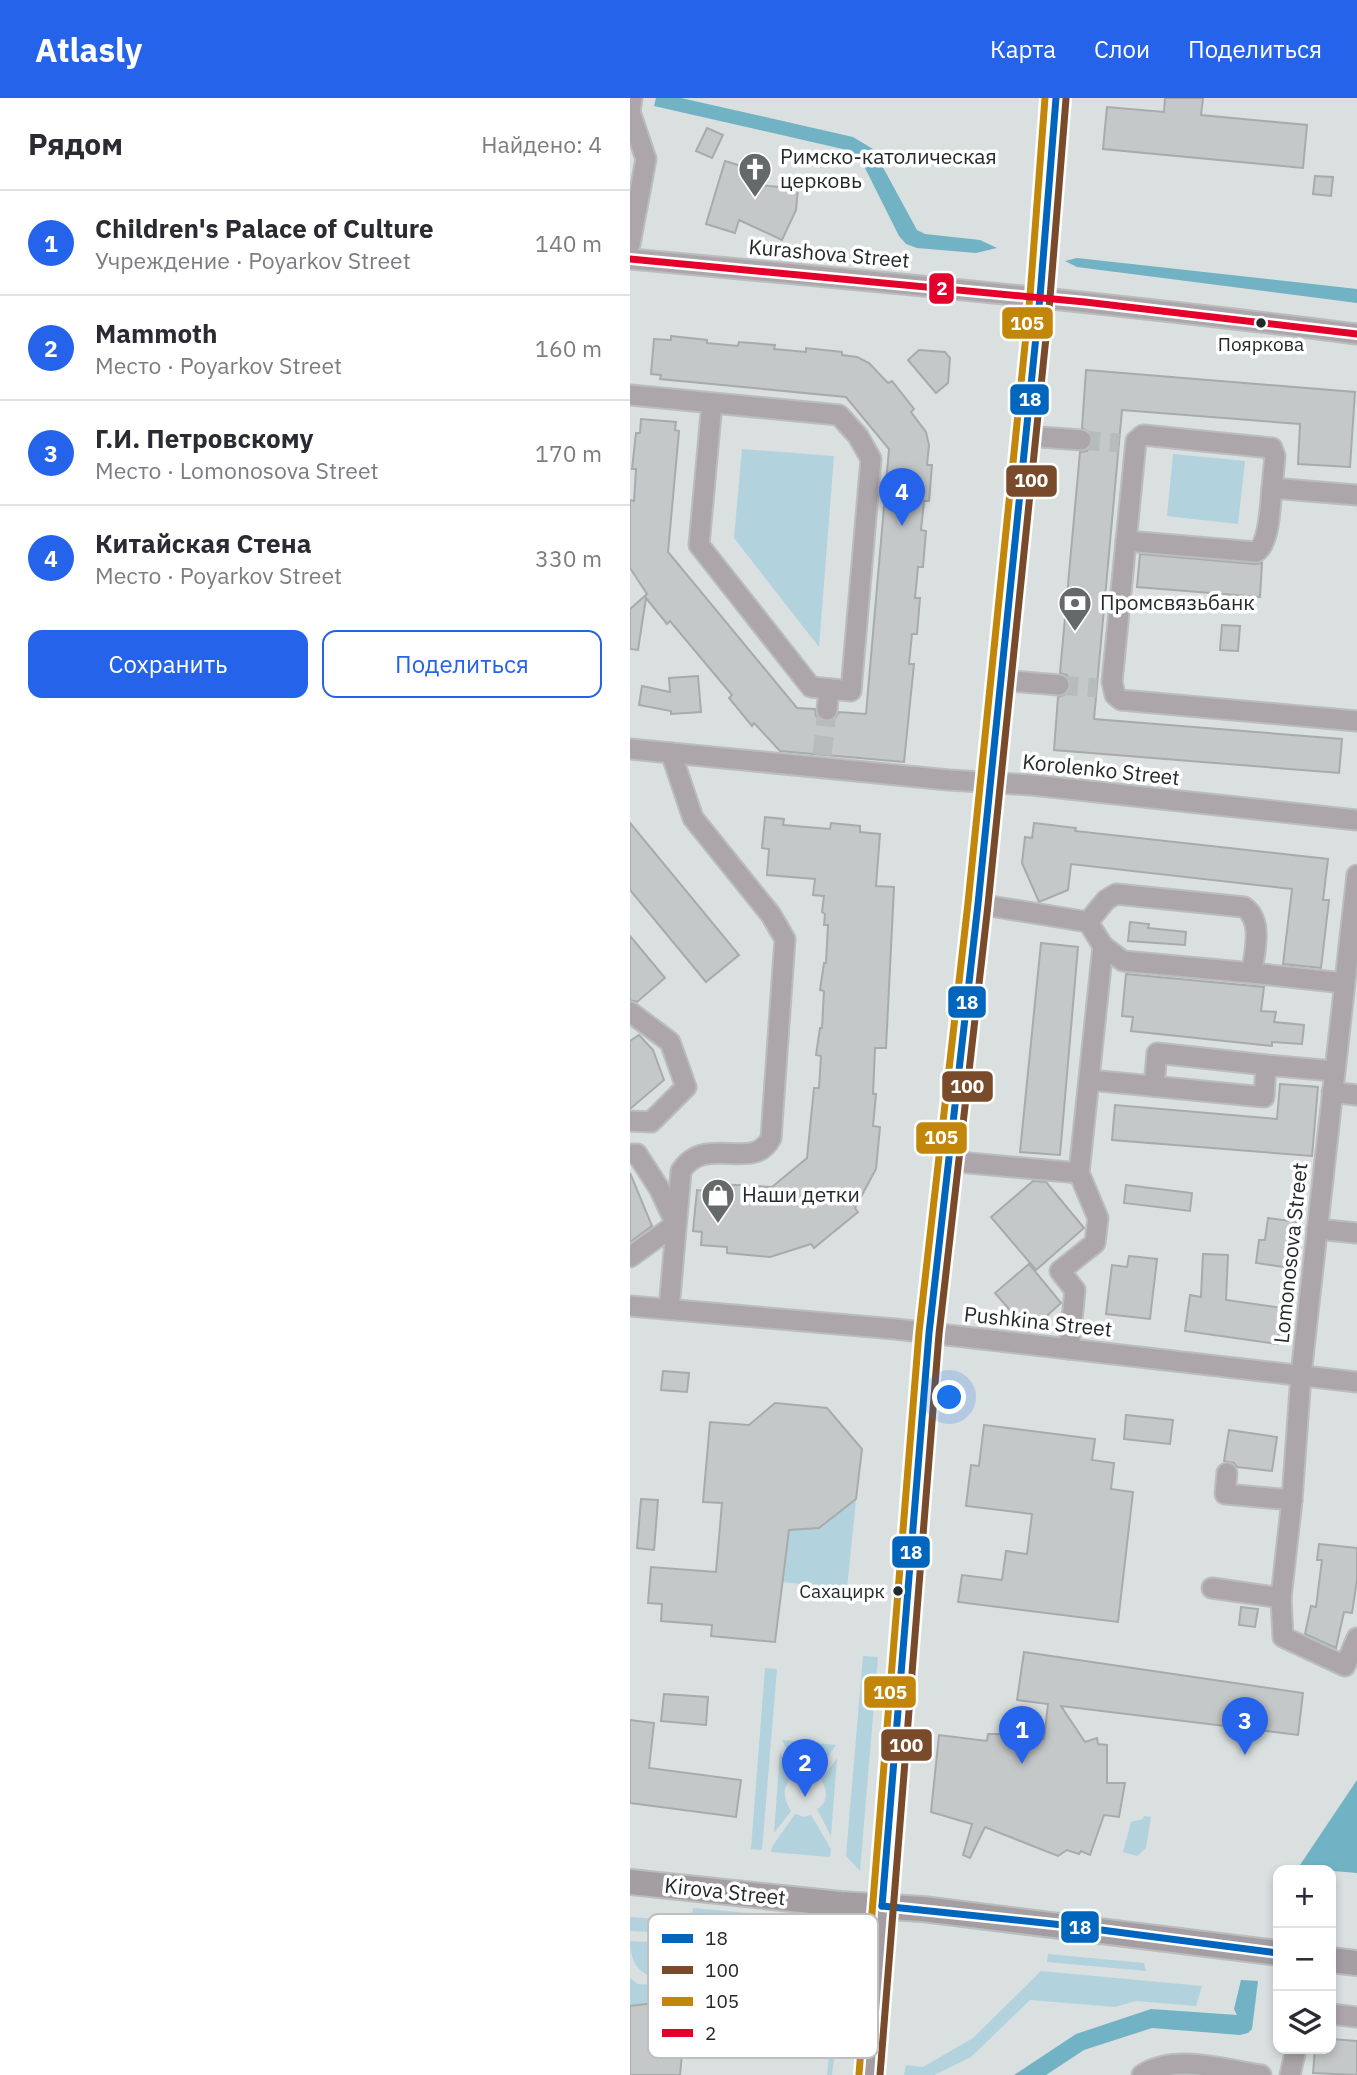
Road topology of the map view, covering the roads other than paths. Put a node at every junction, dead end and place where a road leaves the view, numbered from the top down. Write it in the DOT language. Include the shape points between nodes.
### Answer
graph roads {
  1 [pos="632,98"];
  2 [pos="1056,98"];
  3 [pos="630,244"];
  4 [pos="630,259"];
  5 [pos="1040,297"];
  6 [pos="1357,334"];
  7 [pos="630,395"];
  8 [pos="712,403"];
  9 [pos="1026,436"];
  10 [pos="1081,440"];
  11 [pos="1272,488"];
  12 [pos="1357,495"];
  13 [pos="1126,541"];
  14 [pos="1000,680"];
  15 [pos="1059,685"];
  16 [pos="829,689"];
  17 [pos="827,710"];
  18 [pos="1357,721"];
  19 [pos="630,749"];
  20 [pos="671,753"];
  21 [pos="991,782"];
  22 [pos="1357,820"];
  23 [pos="1357,874"];
  24 [pos="978,904"];
  25 [pos="1088,922"];
  26 [pos="1103,946"];
  27 [pos="1252,973"];
  28 [pos="1344,983"];
  29 [pos="630,1012"];
  30 [pos="1349,1018"];
  31 [pos="1266,1065"];
  32 [pos="1334,1071"];
  33 [pos="1090,1080"];
  34 [pos="1154,1086"];
  35 [pos="1332,1092"];
  36 [pos="1357,1095"];
  37 [pos="630,1121"];
  38 [pos="630,1154"];
  39 [pos="947,1161"];
  40 [pos="1079,1173"];
  41 [pos="676,1224"];
  42 [pos="1317,1229"];
  43 [pos="1357,1233"];
  44 [pos="630,1257"];
  45 [pos="630,1306"];
  46 [pos="668,1309"];
  47 [pos="929,1333"];
  48 [pos="1069,1349"];
  49 [pos="1301,1374"];
  50 [pos="1357,1382"];
  51 [pos="1227,1473"];
  52 [pos="1292,1500"];
  53 [pos="1212,1588"];
  54 [pos="1280,1598"];
  55 [pos="1357,1638"];
  56 [pos="630,1882"];
  57 [pos="882,1906"];
  58 [pos="1273,1952"];
  59 [pos="878,1958"];
  60 [pos="1336,1961"];
  61 [pos="1357,1963"];
  62 [pos="1336,2015"];
  63 [pos="1357,2017"];
  64 [pos="1295,2054"];
  65 [pos="1142,2075"];
  66 [pos="1261,2075"];
  67 [pos="1290,2075"];
  1 -- 3 [label="street" via="630,112 646,159"];
  2 -- 5 [label="main road"];
  4 -- 5 [label="street, Kurashova Street"];
  5 -- 6 [label="street, Kurashova Street"];
  5 -- 9 [label="main road"];
  7 -- 8 [label="street"];
  8 -- 16 [label="street" via="699,545 811,687"];
  8 -- 16 [label="street" via="839,415 871,459 851,691"];
  9 -- 10 [label="street"];
  9 -- 14 [label="main road"];
  11 -- 12 [label="street"];
  11 -- 13 [label="street" via="1265,540 1256,552"];
  11 -- 13 [label="street" via="1272,448 1143,435 1127,444"];
  13 -- 18 [label="street" via="1112,682 1105,688 1121,700"];
  14 -- 15 [label="street"];
  14 -- 21 [label="main road"];
  16 -- 17 [label="street"];
  19 -- 20 [label="street, Korolenko Street"];
  20 -- 21 [label="street, Korolenko Street" via="822,762"];
  20 -- 41 [label="street" via="693,818 785,939 771,1138 757,1153 700,1154 688,1161 681,1171"];
  21 -- 22 [label="street, Korolenko Street"];
  21 -- 24 [label="main road"];
  23 -- 28 [label="street, Lomonosova Street"];
  24 -- 25 [label="street"];
  24 -- 39 [label="main road"];
  25 -- 26 [label="street"];
  25 -- 27 [label="street" via="1116,894 1244,907 1256,923"];
  26 -- 27 [label="street" via="1123,961"];
  26 -- 33 [label="street"];
  27 -- 28 [label="street"];
  28 -- 30 [label="street, Lomonosova Street"];
  29 -- 37 [label="street" via="670,1042 686,1087 652,1122"];
  30 -- 32 [label="street, Lomonosova Street"];
  31 -- 32 [label="street"];
  31 -- 34 [label="street" via="1264,1097"];
  31 -- 34 [label="street" via="1157,1053"];
  32 -- 35 [label="street, Lomonosova Street"];
  33 -- 34 [label="street"];
  33 -- 40 [label="street"];
  35 -- 36 [label="street"];
  35 -- 42 [label="street, Lomonosova Street"];
  38 -- 41 [label="street" via="638,1154"];
  39 -- 40 [label="street"];
  39 -- 47 [label="main road"];
  40 -- 48 [label="street" via="1098,1218 1095,1243 1060,1271 1075,1290"];
  41 -- 44 [label="street"];
  41 -- 46 [label="street"];
  42 -- 43 [label="street"];
  42 -- 49 [label="street, Lomonosova Street"];
  45 -- 46 [label="street, Pushkina Street"];
  46 -- 47 [label="street, Pushkina Street"];
  47 -- 48 [label="street, Pushkina Street"];
  47 -- 57 [label="main road"];
  48 -- 49 [label="street, Pushkina Street"];
  49 -- 50 [label="street, Pushkina Street"];
  49 -- 52 [label="street, Lomonosova Street"];
  51 -- 52 [label="street" via="1225,1494"];
  52 -- 54 [label="street, Lomonosova Street"];
  53 -- 54 [label="street"];
  54 -- 55 [label="street, Lomonosova Street" via="1283,1637 1345,1666"];
  56 -- 57 [label="main road, Kirova Street"];
  57 -- 58 [label="main road, Kirova Street"];
  57 -- 59 [label="main road"];
  60 -- 61 [label="main road"];
  62 -- 63 [label="street"];
  64 -- 67 [label="street"];
  65 -- 66 [label="street" via="1178,2063"];
}
